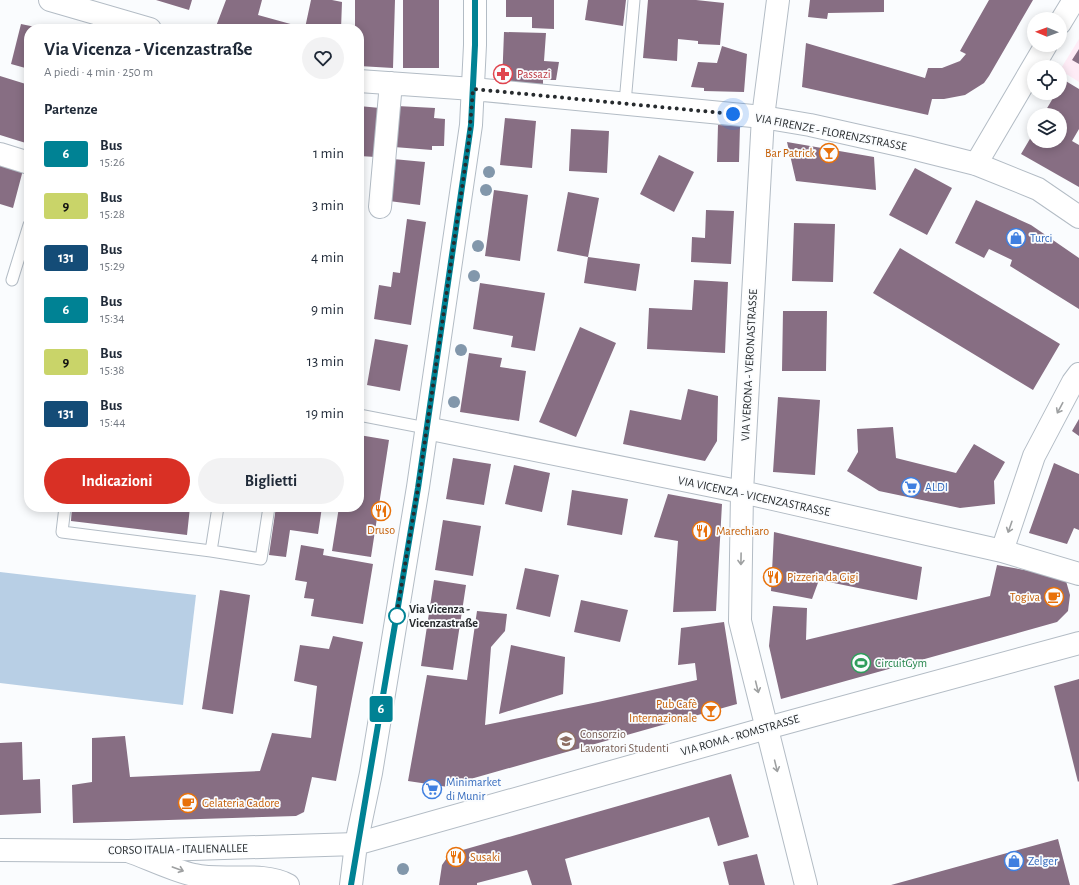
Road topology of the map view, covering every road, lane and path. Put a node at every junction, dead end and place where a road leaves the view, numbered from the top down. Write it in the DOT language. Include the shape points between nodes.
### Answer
graph roads {
  1 [pos="50,0"];
  2 [pos="475,0"];
  3 [pos="634,0"];
  4 [pos="778,0"];
  5 [pos="1074,0"];
  6 [pos="1067,12"];
  7 [pos="93,14"];
  8 [pos="131,24"];
  9 [pos="1042,52"];
  10 [pos="364,81"];
  11 [pos="391,83"];
  12 [pos="473,89"];
  13 [pos="625,103"];
  14 [pos="763,117"];
  15 [pos="0,154"];
  16 [pos="24,162"];
  17 [pos="976,164"];
  18 [pos="380,207"];
  19 [pos="1079,217"];
  20 [pos="24,241"];
  21 [pos="12,280"];
  22 [pos="1079,374"];
  23 [pos="364,416"];
  24 [pos="426,428"];
  25 [pos="742,492"];
  26 [pos="64,512"];
  27 [pos="217,512"];
  28 [pos="268,512"];
  29 [pos="211,551"];
  30 [pos="1002,551"];
  31 [pos="1079,574"];
  32 [pos="1079,643"];
  33 [pos="767,728"];
  34 [pos="356,844"];
  35 [pos="0,850"];
  36 [pos="128,851"];
  37 [pos="288,885"];
  38 [pos="351,885"];
  39 [pos="806,885"];
  1 -- 7 [label="street"];
  2 -- 12 [label="street"];
  3 -- 13 [label="lane"];
  4 -- 14 [label="street, VIA VERONA - VERONASTRASSE"];
  5 -- 6 [label="street"];
  7 -- 8 [label="street"];
  9 -- 17 [label="street"];
  10 -- 11 [label="street, VIA FIRENZE - FLORENZSTRASSE"];
  11 -- 12 [label="street, VIA FIRENZE - FLORENZSTRASSE"];
  11 -- 18 [label="street"];
  12 -- 13 [label="street, VIA FIRENZE - FLORENZSTRASSE"];
  12 -- 24 [label="street" via="471,125"];
  13 -- 14 [label="street, VIA FIRENZE - FLORENZSTRASSE"];
  14 -- 17 [label="street, VIA FIRENZE - FLORENZSTRASSE" via="863,137"];
  14 -- 25 [label="street, VIA VERONA - VERONASTRASSE"];
  15 -- 16 [label="street"];
  17 -- 19 [label="street, VIA FIRENZE - FLORENZSTRASSE" via="1038,189"];
  20 -- 21 [label="lane"];
  22 -- 30 [label="street, one-way" via="1034,456"];
  23 -- 24 [label="lane"];
  24 -- 25 [label="street, VIA VICENZA - VICENZASTRASSE"];
  24 -- 34 [label="street" via="373,758"];
  25 -- 30 [label="street, VIA VICENZA - VICENZASTRASSE"];
  25 -- 33 [label="street, VIA VERONA - VERONASTRASSE, one-way" via="740,621"];
  26 -- 29 [label="lane" via="62,532"];
  27 -- 29 [label="lane"];
  28 -- 29 [label="lane" via="261,559"];
  30 -- 31 [label="street, VIA VICENZA - VICENZASTRASSE"];
  32 -- 33 [label="street, VIA ROMA - ROMSTRASSE"];
  33 -- 34 [label="street, VIA ROMA - ROMSTRASSE"];
  33 -- 39 [label="street, VIA VERONA - VERONASTRASSE, one-way"];
  34 -- 36 [label="street, CORSO ITALIA - ITALIENALLEE"];
  34 -- 38 [label="street"];
  35 -- 36 [label="street, CORSO ITALIA - ITALIENALLEE"];
  36 -- 37 [label="street, one-way" via="195,876 265,879"];
}
